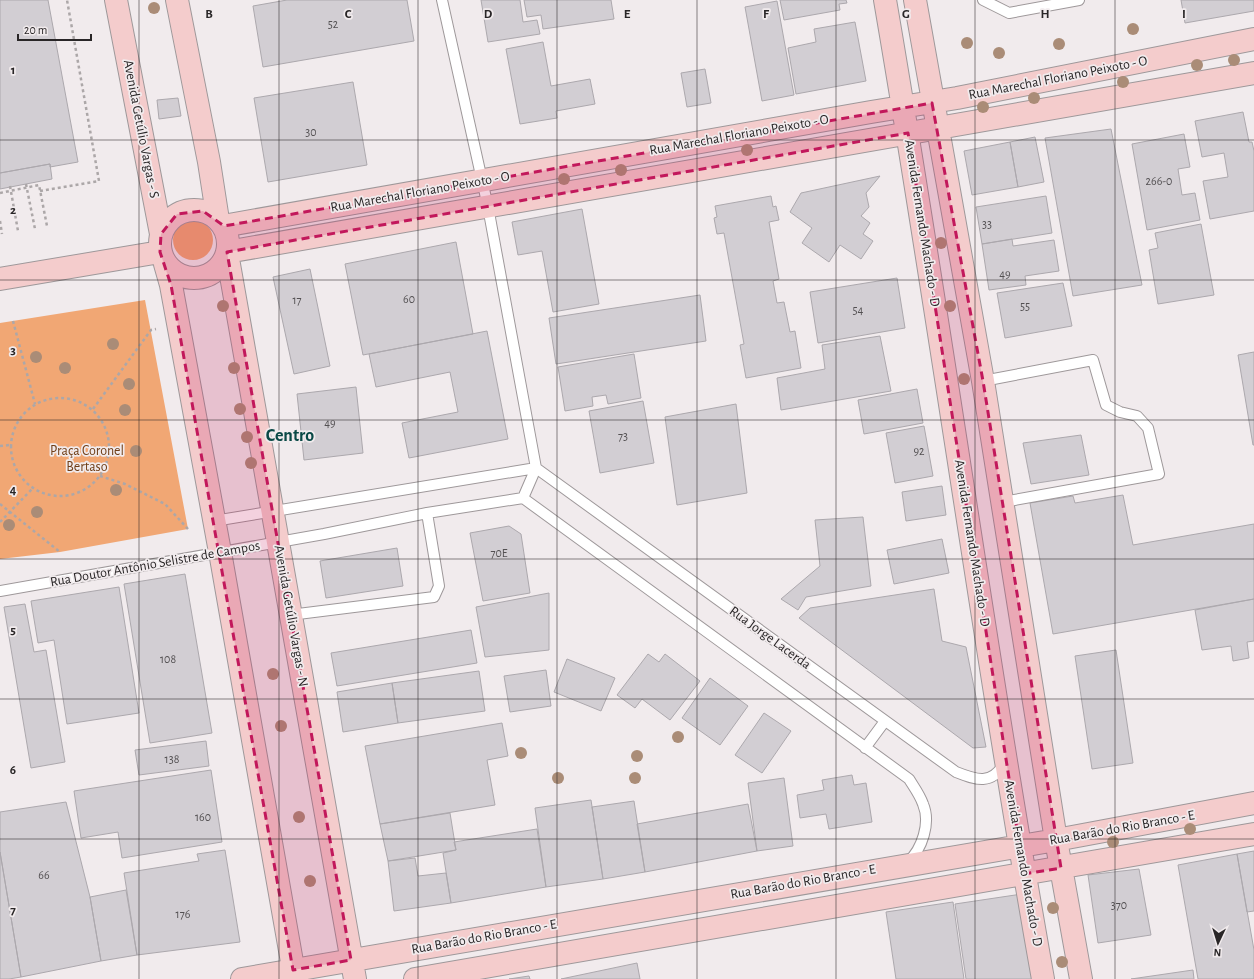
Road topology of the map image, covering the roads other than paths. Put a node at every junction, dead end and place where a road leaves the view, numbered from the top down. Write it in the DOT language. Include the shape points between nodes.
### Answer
graph roads {
  1 [pos="116,0"];
  2 [pos="177,0"];
  3 [pos="442,0"];
  4 [pos="885,0"];
  5 [pos="915,0"];
  6 [pos="983,0"];
  7 [pos="1079,0"];
  8 [pos="1254,39"];
  9 [pos="1254,72"];
  10 [pos="932,103"];
  11 [pos="902,106"];
  12 [pos="937,128"];
  13 [pos="908,133"];
  14 [pos="482,181"];
  15 [pos="488,206"];
  16 [pos="221,223"];
  17 [pos="162,250"];
  18 [pos="227,253"];
  19 [pos="0,279"];
  20 [pos="983,381"];
  21 [pos="536,468"];
  22 [pos="523,498"];
  23 [pos="1003,502"];
  24 [pos="272,511"];
  25 [pos="427,513"];
  26 [pos="214,521"];
  27 [pos="278,543"];
  28 [pos="220,552"];
  29 [pos="0,591"];
  30 [pos="290,615"];
  31 [pos="885,721"];
  32 [pos="865,748"];
  33 [pos="1006,761"];
  34 [pos="1254,804"];
  35 [pos="1254,834"];
  36 [pos="1056,840"];
  37 [pos="1019,846"];
  38 [pos="905,865"];
  39 [pos="1061,868"];
  40 [pos="1024,874"];
  41 [pos="353,970"];
  42 [pos="294,975"];
  43 [pos="242,979"];
  44 [pos="415,979"];
  45 [pos="1043,979"];
  46 [pos="1081,979"];
  1 -- 17 [label="street, Avenida Getúlio Vargas - S"];
  2 -- 16 [label="street"];
  3 -- 14 [label="lane"];
  4 -- 11 [label="street, Avenida Fernando Machado - D"];
  5 -- 10 [label="street"];
  6 -- 7 [label="lane" via="1008,13"];
  8 -- 10 [label="street, Rua Marechal Floriano Peixoto - O"];
  9 -- 12 [label="street, Rua Marechal Floriano Peixoto - O"];
  10 -- 11 [label="street, Rua Marechal Floriano Peixoto - O"];
  10 -- 12 [label="street"];
  11 -- 13 [label="street, Avenida Fernando Machado - D"];
  11 -- 14 [label="street, Rua Marechal Floriano Peixoto - O"];
  12 -- 13 [label="street, Rua Marechal Floriano Peixoto - O"];
  12 -- 20 [label="street"];
  13 -- 15 [label="street, Rua Marechal Floriano Peixoto - O"];
  13 -- 33 [label="street, Avenida Fernando Machado - D"];
  14 -- 15 [label="lane"];
  14 -- 16 [label="street, Rua Marechal Floriano Peixoto - O"];
  15 -- 18 [label="street, Rua Marechal Floriano Peixoto - O"];
  15 -- 21 [label="lane"];
  16 -- 17 [label="street" via="203,211 177,214 170,220"];
  16 -- 18 [label="street" via="228,240"];
  17 -- 18 [label="street" via="173,271 183,277 194,278 205,277 215,272"];
  17 -- 19 [label="street"];
  17 -- 26 [label="street"];
  18 -- 24 [label="street, Avenida Getúlio Vargas - N"];
  20 -- 23 [label="street"];
  20 -- 23 [label="lane" via="1093,360 1106,404 1120,412 1136,416 1148,428 1158,474"];
  21 -- 22 [label="lane"];
  21 -- 24 [label="lane"];
  21 -- 31 [label="lane, Rua Jorge Lacerda"];
  22 -- 25 [label="lane, Rua Doutor Antônio Selistre de Campos"];
  22 -- 32 [label="lane"];
  23 -- 36 [label="street"];
  24 -- 26 [label="lane"];
  24 -- 27 [label="street, Avenida Getúlio Vargas - N"];
  25 -- 27 [label="lane, Rua Doutor Antônio Selistre de Campos"];
  25 -- 30 [label="lane" via="440,586 434,598"];
  26 -- 28 [label="street"];
  27 -- 28 [label="lane, Rua Doutor Antônio Selistre de Campos"];
  27 -- 30 [label="street, Avenida Getúlio Vargas - N"];
  28 -- 29 [label="lane, Rua Doutor Antônio Selistre de Campos"];
  28 -- 42 [label="street"];
  30 -- 41 [label="street, Avenida Getúlio Vargas - N"];
  31 -- 32 [label="lane"];
  31 -- 33 [label="lane, Rua Jorge Lacerda" via="956,772 978,780 997,773"];
  32 -- 38 [label="lane" via="909,779 924,805 922,845"];
  33 -- 37 [label="street, Avenida Fernando Machado - D"];
  34 -- 36 [label="street, Rua Barão do Rio Branco - E"];
  35 -- 39 [label="street, Rua Barão do Rio Branco - E"];
  36 -- 37 [label="street, Rua Barão do Rio Branco - E"];
  36 -- 39 [label="street"];
  37 -- 38 [label="street, Rua Barão do Rio Branco - E"];
  37 -- 40 [label="street, Avenida Fernando Machado - D"];
  38 -- 41 [label="street, Rua Barão do Rio Branco - E"];
  39 -- 40 [label="street, Rua Barão do Rio Branco - E"];
  39 -- 46 [label="street"];
  40 -- 44 [label="street, Rua Barão do Rio Branco - E"];
  40 -- 45 [label="street, Avenida Fernando Machado - D"];
  41 -- 42 [label="street, Rua Barão do Rio Branco - E"];
  42 -- 43 [label="street, Rua Barão do Rio Branco - E"];
}
